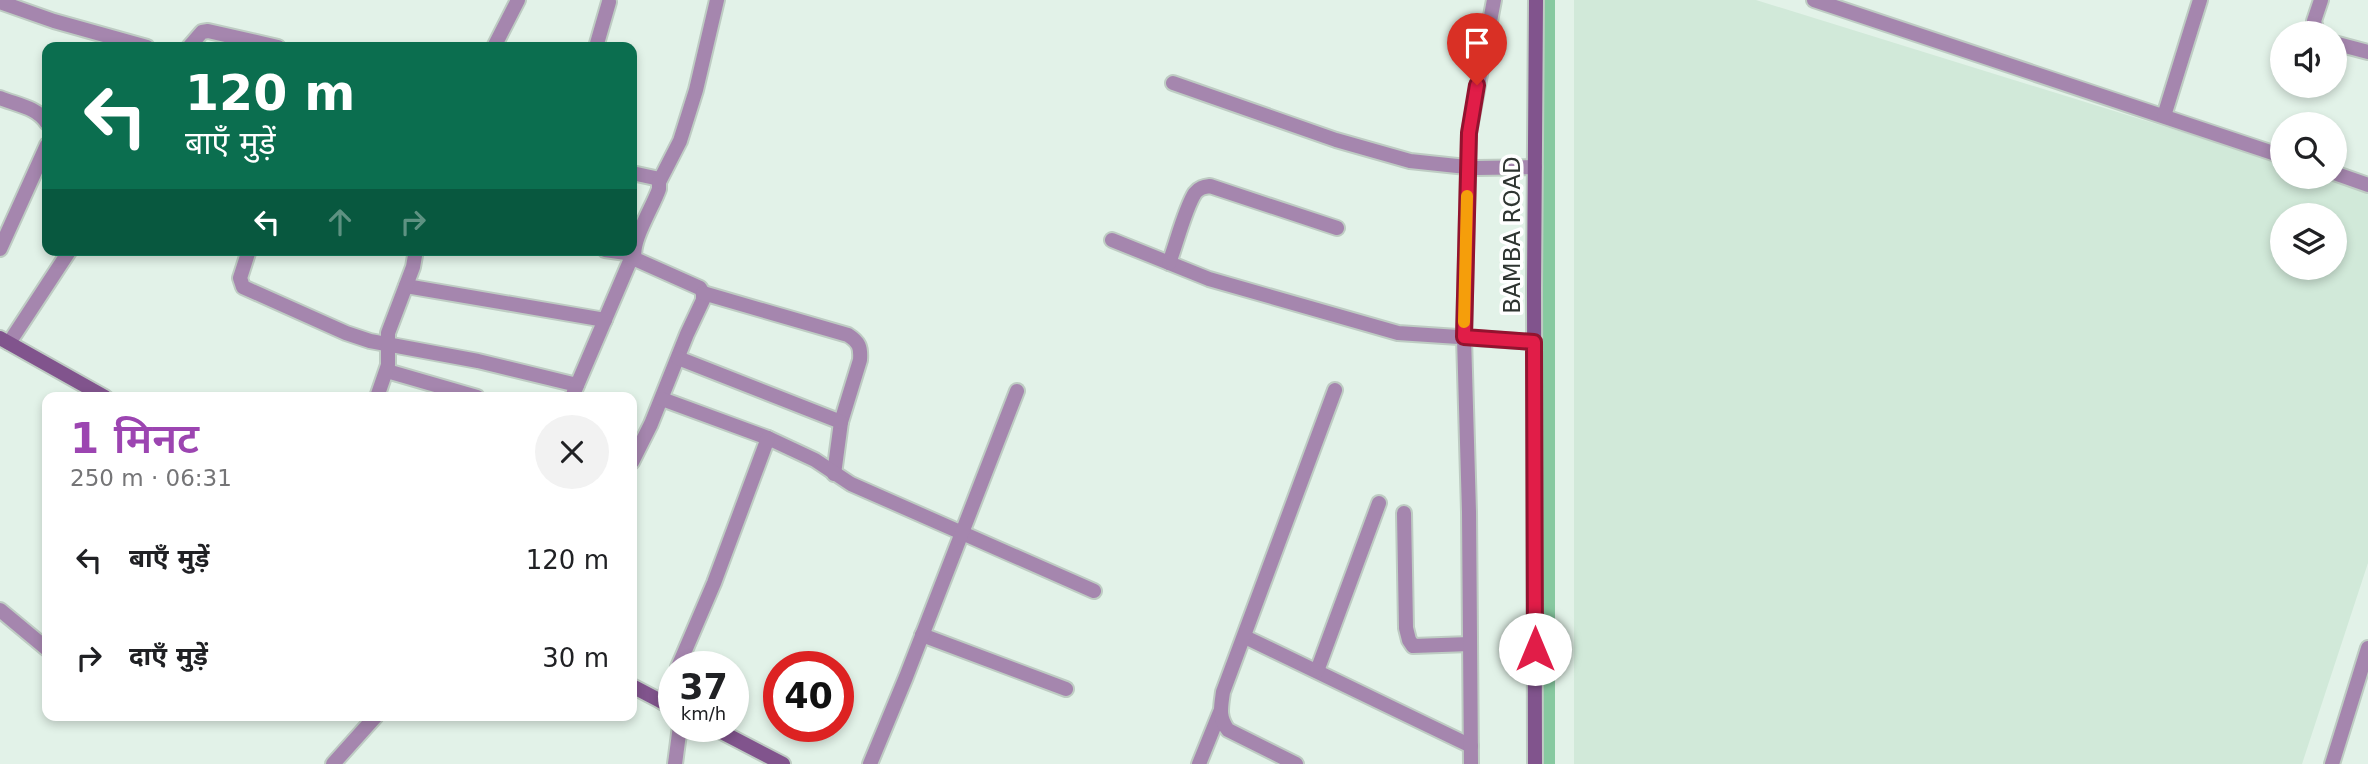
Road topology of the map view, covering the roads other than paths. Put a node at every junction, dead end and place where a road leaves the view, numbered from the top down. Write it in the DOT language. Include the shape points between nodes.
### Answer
graph roads {
  1 [pos="518,0"];
  2 [pos="717,0"];
  3 [pos="1494,0"];
  4 [pos="1536,0"];
  5 [pos="1814,0"];
  6 [pos="2200,0"];
  7 [pos="2321,0"];
  8 [pos="0,2"];
  9 [pos="609,2"];
  10 [pos="2314,21"];
  11 [pos="130,42"];
  12 [pos="193,42"];
  13 [pos="256,42"];
  14 [pos="497,42"];
  15 [pos="597,42"];
  16 [pos="2347,46"];
  17 [pos="2368,52"];
  18 [pos="1173,83"];
  19 [pos="0,99"];
  20 [pos="42,115"];
  21 [pos="2164,117"];
  22 [pos="2270,152"];
  23 [pos="42,156"];
  24 [pos="1535,167"];
  25 [pos="1468,168"];
  26 [pos="637,174"];
  27 [pos="2347,178"];
  28 [pos="659,182"];
  29 [pos="2368,185"];
  30 [pos="1337,228"];
  31 [pos="1112,240"];
  32 [pos="637,244"];
  33 [pos="0,249"];
  34 [pos="66,256"];
  35 [pos="247,256"];
  36 [pos="414,256"];
  37 [pos="632,256"];
  38 [pos="634,256"];
  39 [pos="1170,263"];
  40 [pos="406,286"];
  41 [pos="703,293"];
  42 [pos="605,320"];
  43 [pos="1464,337"];
  44 [pos="4,340"];
  45 [pos="1534,342"];
  46 [pos="388,343"];
  47 [pos="678,358"];
  48 [pos="387,372"];
  49 [pos="1335,390"];
  50 [pos="575,391"];
  51 [pos="1017,391"];
  52 [pos="96,392"];
  53 [pos="379,392"];
  54 [pos="461,392"];
  55 [pos="662,399"];
  56 [pos="841,422"];
  57 [pos="768,439"];
  58 [pos="637,452"];
  59 [pos="834,474"];
  60 [pos="1379,503"];
  61 [pos="1404,513"];
  62 [pos="962,534"];
  63 [pos="1094,591"];
  64 [pos="0,610"];
  65 [pos="922,635"];
  66 [pos="1245,636"];
  67 [pos="1470,644"];
  68 [pos="42,645"];
  69 [pos="2368,648"];
  70 [pos="685,651"];
  71 [pos="1317,671"];
  72 [pos="637,689"];
  73 [pos="1066,689"];
  74 [pos="658,700"];
  75 [pos="1220,712"];
  76 [pos="372,721"];
  77 [pos="678,742"];
  78 [pos="741,742"];
  79 [pos="1471,746"];
  80 [pos="333,764"];
  81 [pos="675,764"];
  82 [pos="783,764"];
  83 [pos="870,764"];
  84 [pos="1199,764"];
  85 [pos="1296,764"];
  86 [pos="1471,764"];
  87 [pos="1535,764"];
  88 [pos="2332,764"];
  1 -- 14 [label="street"];
  2 -- 28 [label="street" via="680,141"];
  3 -- 25 [label="street" via="1469,133"];
  4 -- 24 [label="street, BAMBA ROAD"];
  5 -- 21 [label="street"];
  6 -- 21 [label="street"];
  7 -- 10 [label="street"];
  8 -- 11 [label="street"];
  9 -- 15 [label="street"];
  12 -- 13 [label="street" via="208,31"];
  16 -- 17 [label="street"];
  18 -- 25 [label="street" via="1336,140 1410,161"];
  19 -- 20 [label="street"];
  21 -- 22 [label="street"];
  23 -- 33 [label="street"];
  24 -- 25 [label="street"];
  24 -- 45 [label="street, BAMBA ROAD"];
  25 -- 43 [label="street"];
  26 -- 28 [label="street"];
  27 -- 29 [label="street"];
  28 -- 32 [label="street"];
  30 -- 39 [label="street" via="1203,187 1191,201"];
  31 -- 39 [label="street"];
  34 -- 44 [label="street"];
  35 -- 46 [label="street" via="240,278 243,287 346,333"];
  36 -- 40 [label="street"];
  37 -- 42 [label="street"];
  38 -- 41 [label="street"];
  39 -- 43 [label="street" via="1209,279 1373,327"];
  40 -- 42 [label="street"];
  40 -- 46 [label="street"];
  41 -- 47 [label="street"];
  41 -- 56 [label="street" via="857,341 860,360"];
  42 -- 50 [label="street"];
  43 -- 45 [label="street"];
  43 -- 67 [label="street"];
  44 -- 52 [label="street"];
  45 -- 87 [label="street, BAMBA ROAD"];
  46 -- 48 [label="street"];
  46 -- 50 [label="street" via="478,361"];
  47 -- 55 [label="street"];
  47 -- 56 [label="street"];
  48 -- 53 [label="street"];
  48 -- 54 [label="street"];
  49 -- 66 [label="street"];
  51 -- 62 [label="street"];
  55 -- 57 [label="street"];
  55 -- 58 [label="street"];
  56 -- 59 [label="street"];
  57 -- 59 [label="street"];
  57 -- 70 [label="street"];
  59 -- 62 [label="street"];
  60 -- 71 [label="street"];
  61 -- 67 [label="street" via="1409,640 1413,646"];
  62 -- 63 [label="street"];
  62 -- 65 [label="street"];
  64 -- 68 [label="street"];
  65 -- 73 [label="street"];
  65 -- 83 [label="street"];
  66 -- 71 [label="street"];
  66 -- 75 [label="street"];
  67 -- 79 [label="street"];
  69 -- 88 [label="street"];
  71 -- 79 [label="street"];
  72 -- 74 [label="street"];
  75 -- 84 [label="street"];
  75 -- 85 [label="street" via="1228,730"];
  76 -- 80 [label="street"];
  77 -- 81 [label="street"];
  78 -- 82 [label="street"];
  79 -- 86 [label="street"];
}
